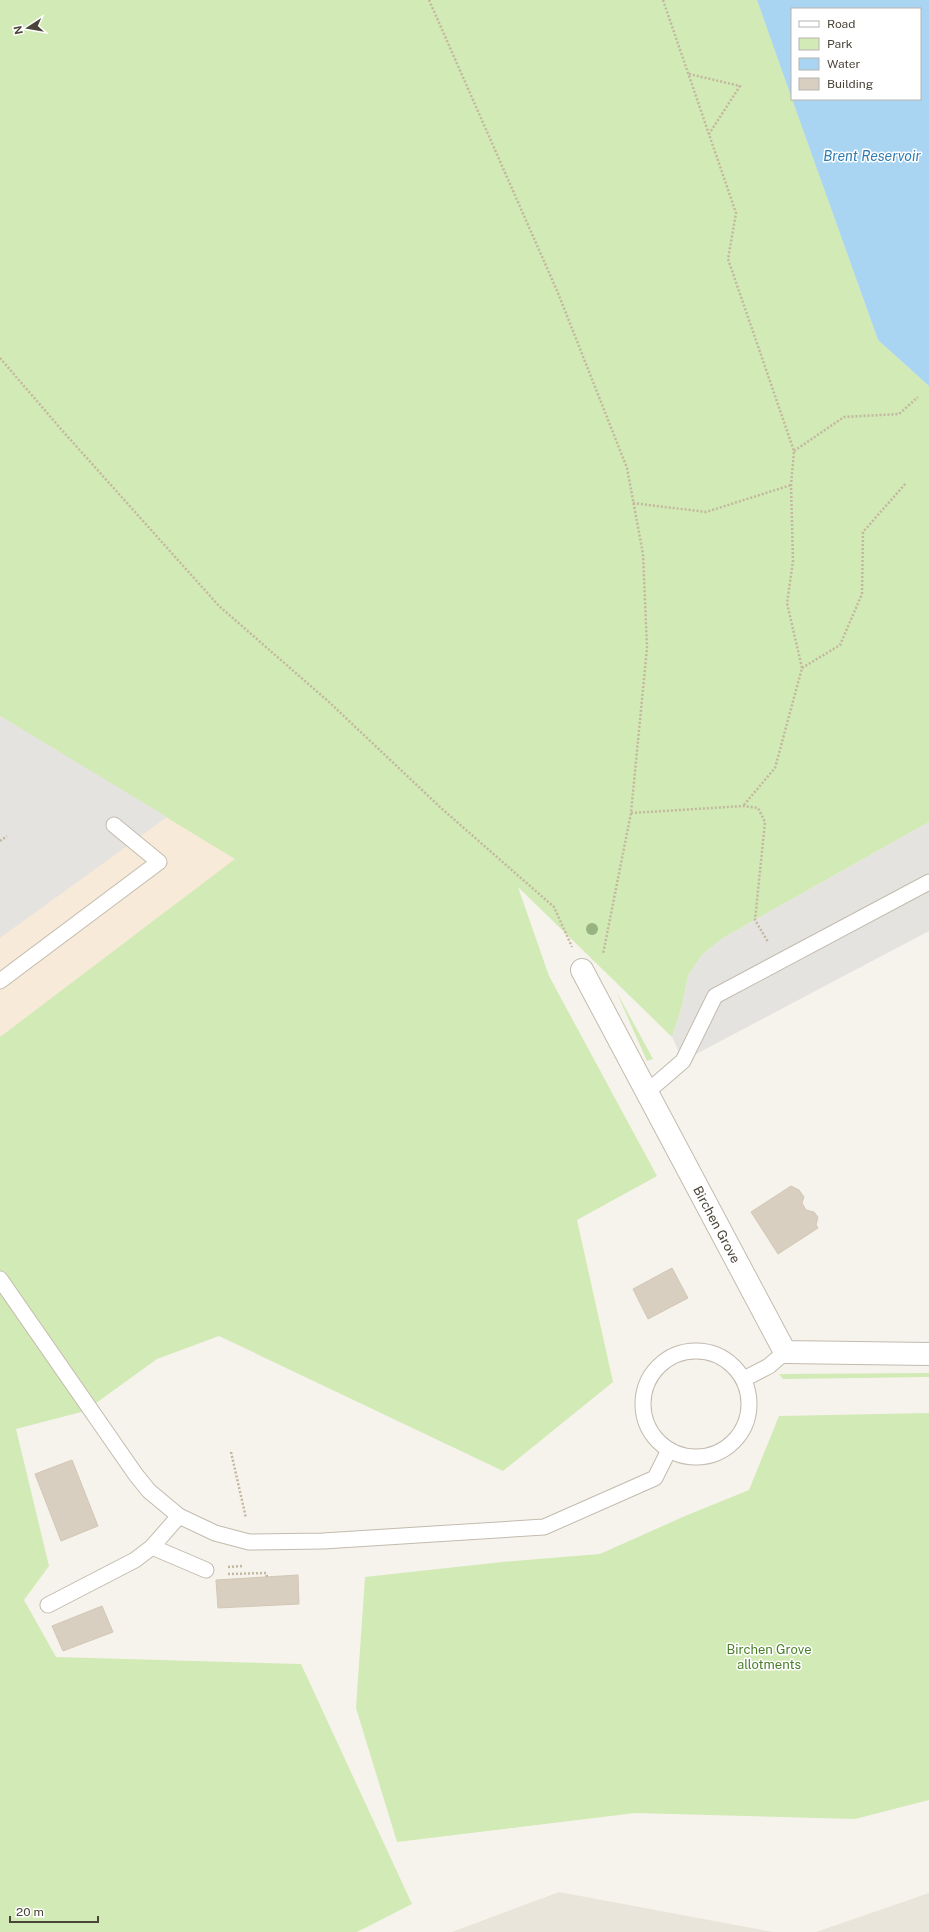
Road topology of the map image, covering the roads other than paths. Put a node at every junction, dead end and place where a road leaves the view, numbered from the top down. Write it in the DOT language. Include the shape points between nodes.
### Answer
graph roads {
  1 [pos="114,825"];
  2 [pos="929,882"];
  3 [pos="582,970"];
  4 [pos="0,981"];
  5 [pos="647,1092"];
  6 [pos="0,1279"];
  7 [pos="785,1352"];
  8 [pos="929,1354"];
  9 [pos="744,1379"];
  10 [pos="669,1450"];
  11 [pos="179,1516"];
  12 [pos="152,1547"];
  13 [pos="213,1569"];
  14 [pos="48,1605"];
  1 -- 4 [label="lane" via="159,862"];
  2 -- 5 [label="lane" via="715,996 683,1061"];
  3 -- 5 [label="street, Birchen Grove"];
  5 -- 7 [label="street, Birchen Grove"];
  6 -- 11 [label="lane" via="136,1475 149,1491"];
  7 -- 8 [label="street"];
  7 -- 9 [label="lane" via="769,1366"];
  9 -- 10 [label="lane" via="750,1406 747,1421 740,1435 729,1447 699,1458"];
  9 -- 10 [label="lane" via="729,1361 713,1353 696,1350 679,1353 664,1361 652,1374 644,1390 643,1407 649,1429"];
  10 -- 11 [label="lane" via="655,1478 544,1527 323,1541 249,1542 215,1534"];
  11 -- 12 [label="lane"];
  12 -- 13 [label="lane"];
  12 -- 14 [label="lane" via="135,1560"];
}
